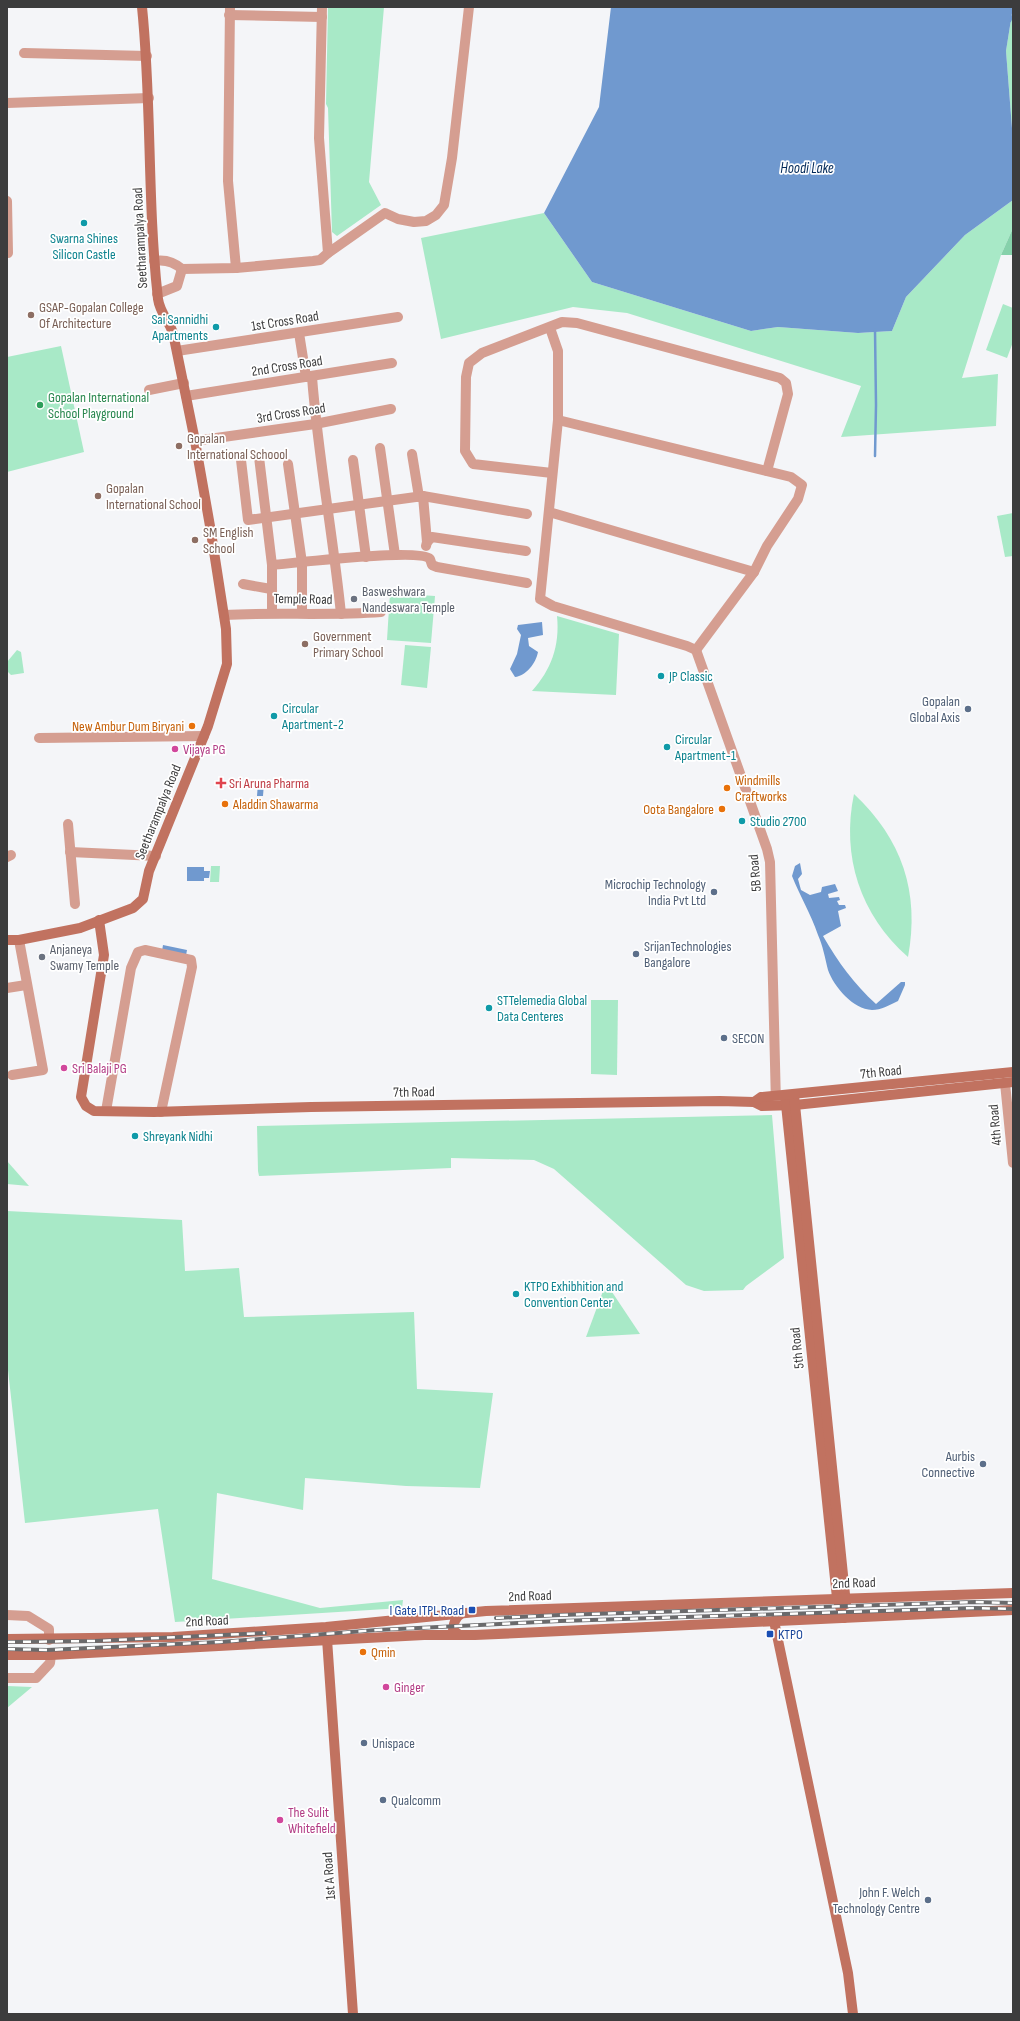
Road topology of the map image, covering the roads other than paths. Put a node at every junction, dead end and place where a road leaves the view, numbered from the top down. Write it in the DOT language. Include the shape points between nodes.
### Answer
graph roads {
  1 [pos="142,7"];
  2 [pos="469,7"];
  3 [pos="229,11"];
  4 [pos="322,12"];
  5 [pos="24,53"];
  6 [pos="147,56"];
  7 [pos="149,98"];
  8 [pos="7,103"];
  9 [pos="7,201"];
  10 [pos="8,253"];
  11 [pos="328,253"];
  12 [pos="154,261"];
  13 [pos="236,268"];
  14 [pos="182,269"];
  15 [pos="157,294"];
  16 [pos="398,317"];
  17 [pos="550,328"];
  18 [pos="299,333"];
  19 [pos="177,351"];
  20 [pos="392,363"];
  21 [pos="309,377"];
  22 [pos="184,383"];
  23 [pos="149,390"];
  24 [pos="186,396"];
  25 [pos="391,409"];
  26 [pos="558,420"];
  27 [pos="315,424"];
  28 [pos="195,441"];
  29 [pos="380,448"];
  30 [pos="412,454"];
  31 [pos="259,457"];
  32 [pos="241,460"];
  33 [pos="353,460"];
  34 [pos="288,464"];
  35 [pos="767,471"];
  36 [pos="552,473"];
  37 [pos="421,496"];
  38 [pos="388,500"];
  39 [pos="360,505"];
  40 [pos="329,510"];
  41 [pos="549,512"];
  42 [pos="296,514"];
  43 [pos="528,514"];
  44 [pos="266,519"];
  45 [pos="427,542"];
  46 [pos="526,551"];
  47 [pos="395,554"];
  48 [pos="425,556"];
  49 [pos="366,557"];
  50 [pos="335,560"];
  51 [pos="302,563"];
  52 [pos="272,565"];
  53 [pos="754,572"];
  54 [pos="527,583"];
  55 [pos="244,584"];
  56 [pos="271,589"];
  57 [pos="272,612"];
  58 [pos="381,612"];
  59 [pos="302,613"];
  60 [pos="340,614"];
  61 [pos="224,615"];
  62 [pos="696,650"];
  63 [pos="204,736"];
  64 [pos="39,738"];
  65 [pos="68,824"];
  66 [pos="70,852"];
  67 [pos="156,856"];
  68 [pos="76,904"];
  69 [pos="99,920"];
  70 [pos="7,940"];
  71 [pos="19,940"];
  72 [pos="26,985"];
  73 [pos="7,988"];
  74 [pos="12,1075"];
  75 [pos="1009,1078"];
  76 [pos="785,1100"];
  77 [pos="106,1111"];
  78 [pos="162,1112"];
  79 [pos="1013,1163"];
  80 [pos="1013,1593"];
  81 [pos="841,1598"];
  82 [pos="1013,1610"];
  83 [pos="462,1613"];
  84 [pos="7,1615"];
  85 [pos="440,1616"];
  86 [pos="846,1618"];
  87 [pos="774,1621"];
  88 [pos="458,1634"];
  89 [pos="446,1635"];
  90 [pos="7,1639"];
  91 [pos="327,1639"];
  92 [pos="49,1640"];
  93 [pos="7,1655"];
  94 [pos="51,1655"];
  95 [pos="7,1678"];
  96 [pos="353,2014"];
  97 [pos="853,2014"];
  1 -- 6 [label="street, Seetharampalya Road"];
  2 -- 11 [label="street" via="452,158 444,205 436,215 426,221 398,219 385,213"];
  3 -- 4 [label="street"];
  3 -- 13 [label="street" via="228,181"];
  4 -- 11 [label="street" via="319,138"];
  5 -- 6 [label="street"];
  6 -- 7 [label="street, Seetharampalya Road"];
  7 -- 8 [label="street"];
  7 -- 12 [label="street, Seetharampalya Road"];
  9 -- 10 [label="street"];
  11 -- 13 [label="street" via="320,260"];
  12 -- 14 [label="street" via="176,263"];
  12 -- 15 [label="street, Seetharampalya Road"];
  13 -- 14 [label="street"];
  14 -- 15 [label="street" via="177,286"];
  15 -- 19 [label="street, Seetharampalya Road" via="160,310 171,326"];
  16 -- 18 [label="street, 1st Cross Road"];
  17 -- 26 [label="street" via="558,351"];
  17 -- 35 [label="street" via="562,322 577,323 780,378 786,383 788,394"];
  17 -- 36 [label="street" via="482,353 469,363 466,377 465,451 473,464"];
  18 -- 19 [label="street, 1st Cross Road"];
  18 -- 21 [label="street"];
  19 -- 22 [label="street, Seetharampalya Road"];
  20 -- 21 [label="street, 2nd Cross Road"];
  21 -- 24 [label="street, 2nd Cross Road"];
  21 -- 27 [label="street"];
  22 -- 23 [label="street"];
  22 -- 24 [label="street, Seetharampalya Road"];
  24 -- 28 [label="street, Seetharampalya Road"];
  25 -- 27 [label="street, 3rd Cross Road"];
  26 -- 35 [label="street"];
  26 -- 36 [label="street"];
  27 -- 28 [label="street, 3rd Cross Road"];
  27 -- 40 [label="street"];
  28 -- 61 [label="street, Seetharampalya Road"];
  29 -- 38 [label="street"];
  30 -- 37 [label="street"];
  31 -- 44 [label="street"];
  32 -- 44 [label="street" via="248,520"];
  33 -- 39 [label="street"];
  34 -- 42 [label="street"];
  35 -- 53 [label="street" via="790,477 802,485 798,499 767,546"];
  36 -- 41 [label="street"];
  37 -- 38 [label="street"];
  37 -- 43 [label="street"];
  37 -- 45 [label="street"];
  38 -- 39 [label="street"];
  38 -- 47 [label="street"];
  39 -- 40 [label="street"];
  39 -- 49 [label="street"];
  40 -- 42 [label="street"];
  40 -- 50 [label="street"];
  41 -- 53 [label="street"];
  41 -- 62 [label="street" via="540,599 553,606"];
  42 -- 44 [label="street"];
  42 -- 51 [label="street"];
  44 -- 52 [label="street"];
  45 -- 46 [label="street" via="432,537"];
  45 -- 48 [label="street"];
  47 -- 48 [label="street"];
  47 -- 49 [label="street"];
  48 -- 54 [label="street" via="437,567"];
  49 -- 50 [label="street"];
  50 -- 51 [label="street"];
  50 -- 60 [label="street"];
  51 -- 52 [label="street"];
  51 -- 59 [label="street"];
  52 -- 56 [label="street"];
  53 -- 62 [label="street"];
  55 -- 56 [label="street"];
  56 -- 57 [label="street"];
  57 -- 59 [label="street, Temple Road"];
  57 -- 61 [label="street, Temple Road"];
  58 -- 60 [label="street, Temple Road"];
  59 -- 60 [label="street, Temple Road"];
  61 -- 63 [label="street, Seetharampalya Road" via="227,664"];
  62 -- 76 [label="street, 5B Road" via="770,862"];
  63 -- 64 [label="street"];
  63 -- 67 [label="street, Seetharampalya Road"];
  65 -- 66 [label="street"];
  66 -- 67 [label="street"];
  66 -- 68 [label="street"];
  67 -- 69 [label="street, Seetharampalya Road" via="143,899 138,904"];
  69 -- 71 [label="street, Seetharampalya Road" via="80,928"];
  69 -- 77 [label="street, 7th Road" via="104,955 81,1097 86,1106 94,1111"];
  70 -- 71 [label="street, Seetharampalya Road"];
  71 -- 72 [label="street"];
  72 -- 73 [label="street"];
  72 -- 74 [label="street" via="43,1070"];
  75 -- 76 [label="street, 7th Road"];
  75 -- 79 [label="street, 4th Road"];
  76 -- 78 [label="street, 7th Road" via="762,1106 754,1102 311,1107"];
  76 -- 81 [label="street, 5th Road" via="813,1328"];
  77 -- 78 [label="street, 7th Road"];
  77 -- 78 [label="street" via="131,968 138,952 145,950 191,960 192,967"];
  80 -- 81 [label="street, 2nd Road"];
  81 -- 83 [label="street, 2nd Road"];
  81 -- 86 [label="street, 5th Road"];
  82 -- 86 [label="street, 2nd Road"];
  83 -- 85 [label="street, 2nd Road"];
  83 -- 88 [label="street" via="454,1623 453,1630"];
  84 -- 92 [label="street" via="28,1616 49,1629"];
  85 -- 89 [label="street" via="448,1624"];
  85 -- 92 [label="street, 2nd Road" via="170,1637"];
  86 -- 87 [label="street, 2nd Road"];
  87 -- 88 [label="street, 2nd Road"];
  87 -- 97 [label="street" via="848,1973"];
  88 -- 89 [label="street, 2nd Road"];
  89 -- 91 [label="street, 2nd Road"];
  90 -- 92 [label="street, 2nd Road"];
  91 -- 94 [label="street, 2nd Road"];
  91 -- 96 [label="street, 1st A Road"];
  93 -- 94 [label="street, 2nd Road"];
  94 -- 95 [label="street" via="50,1663 36,1678"];
}
